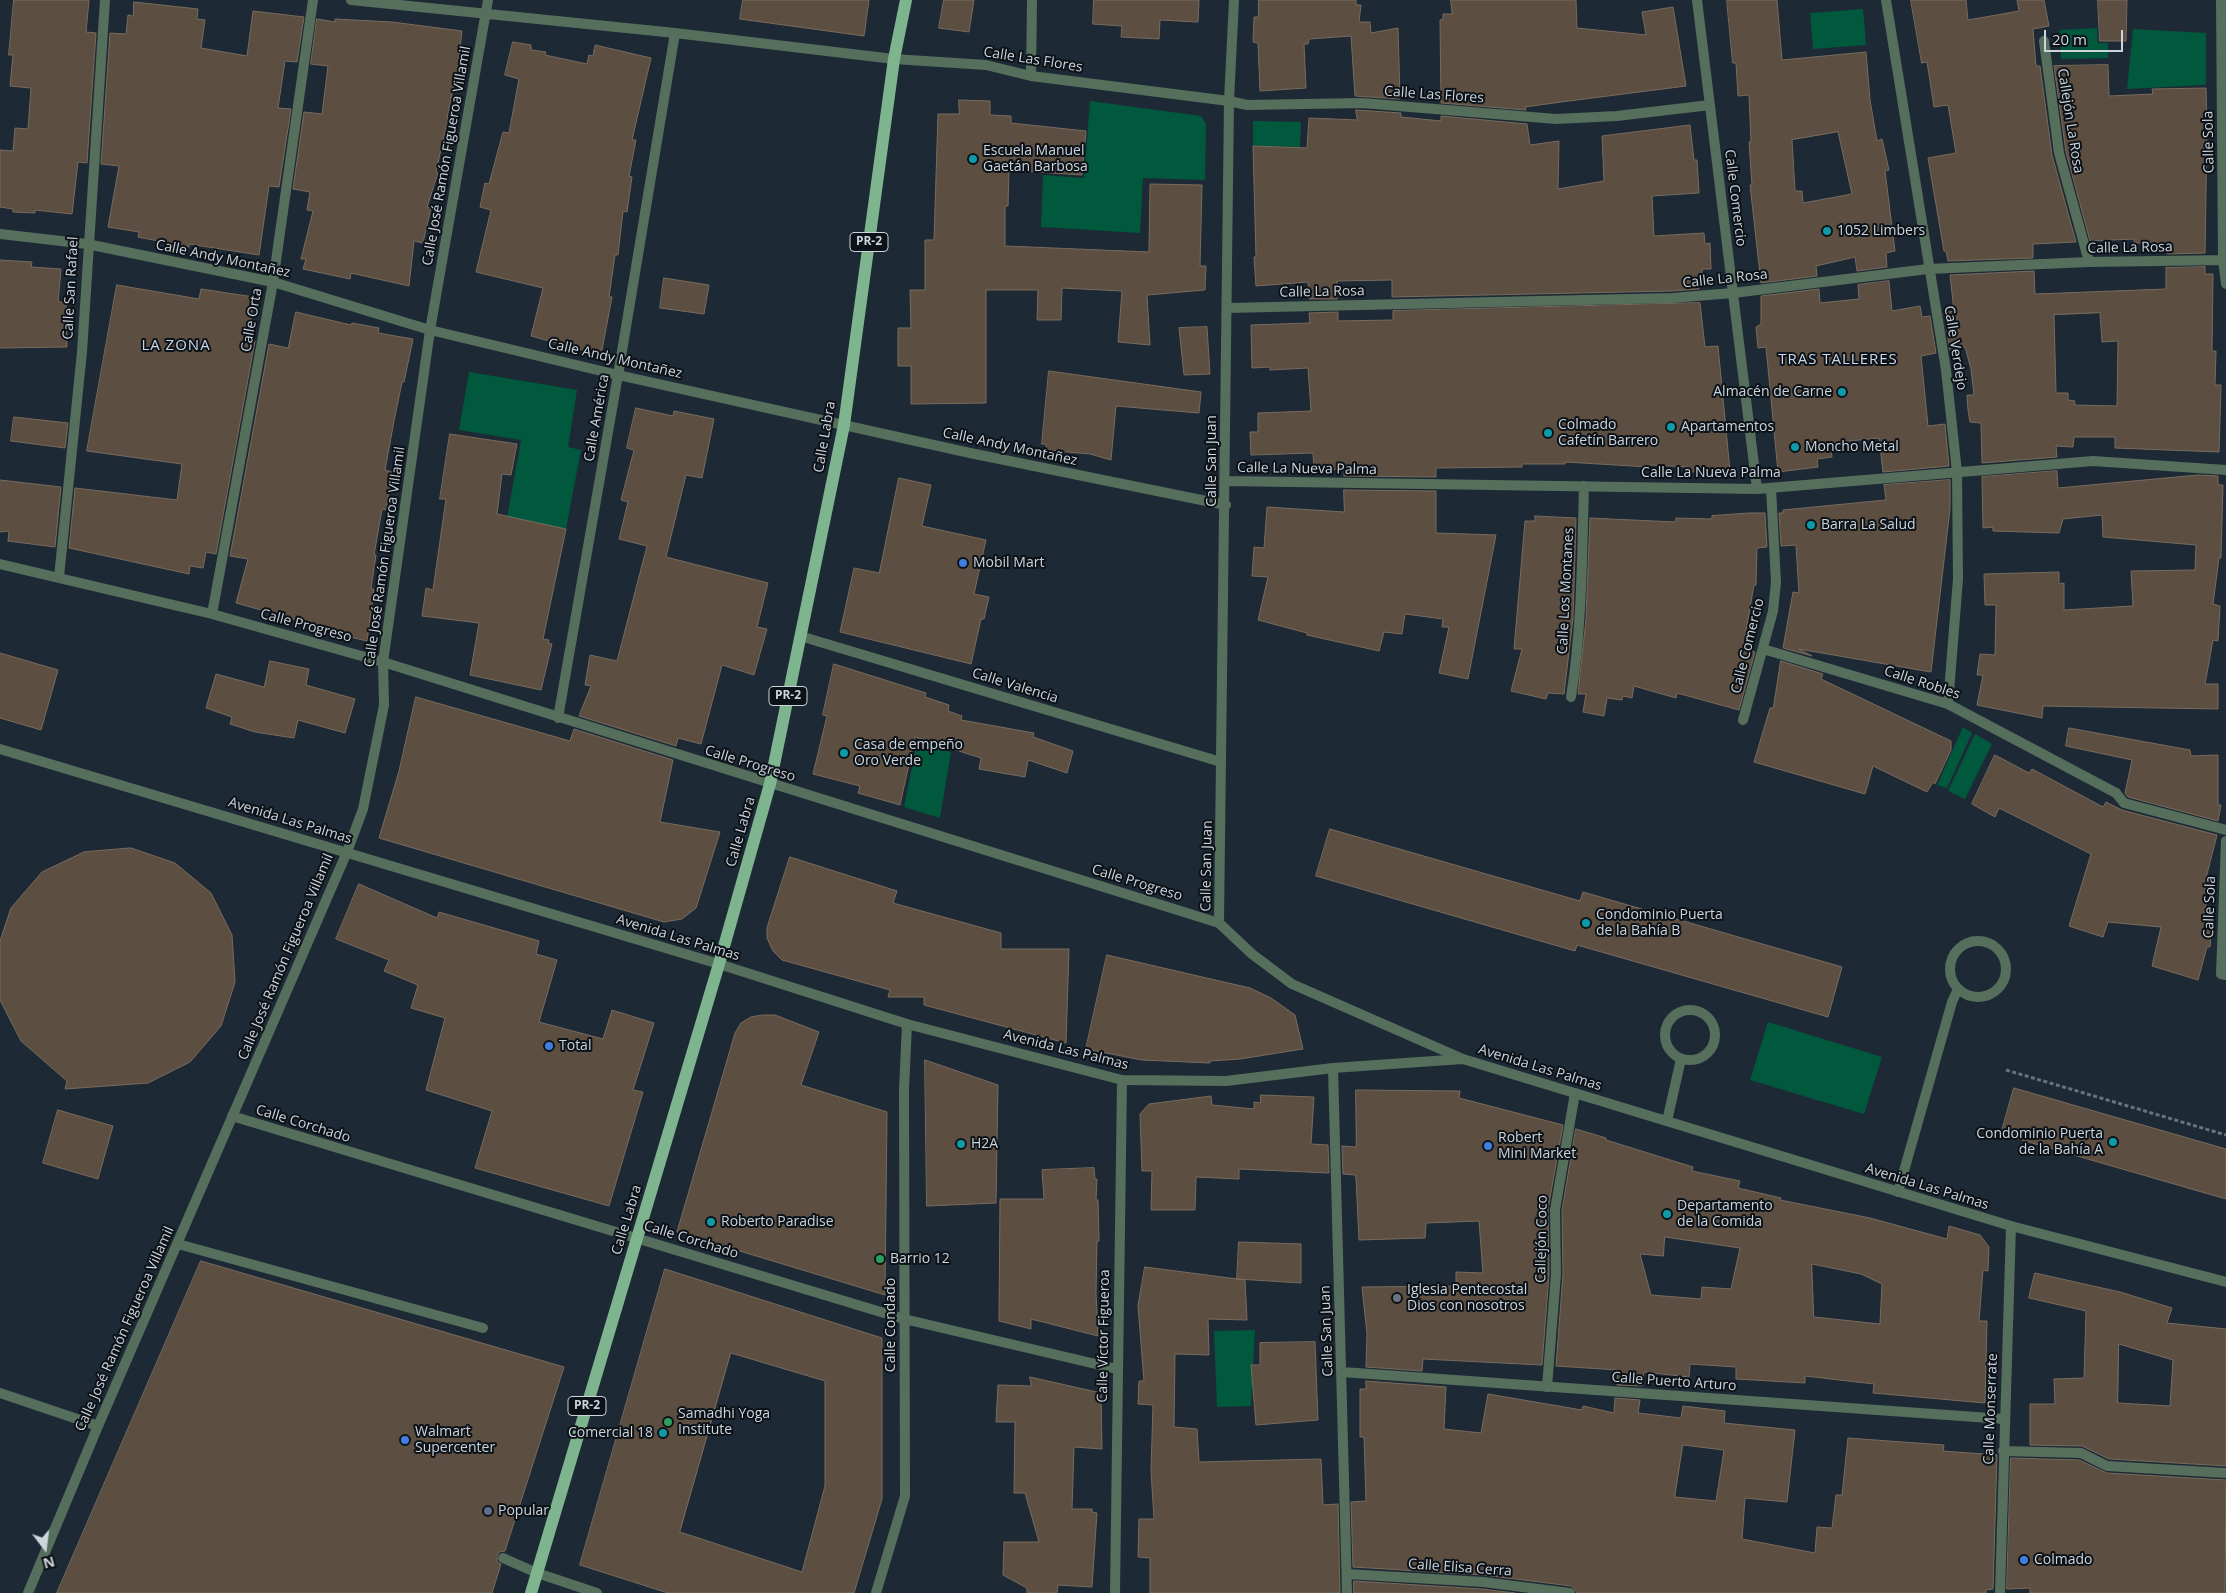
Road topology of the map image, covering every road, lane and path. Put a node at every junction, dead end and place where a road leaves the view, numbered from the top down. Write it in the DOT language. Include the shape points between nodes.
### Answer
graph roads {
  1 [pos="105,0"];
  2 [pos="312,0"];
  3 [pos="351,0"];
  4 [pos="488,0"];
  5 [pos="898,0"];
  6 [pos="906,0"];
  7 [pos="1032,0"];
  8 [pos="1234,0"];
  9 [pos="1697,0"];
  10 [pos="1886,0"];
  11 [pos="2221,0"];
  12 [pos="486,13"];
  13 [pos="675,33"];
  14 [pos="2044,41"];
  15 [pos="894,59"];
  16 [pos="1031,76"];
  17 [pos="1230,101"];
  18 [pos="1710,105"];
  19 [pos="0,234"];
  20 [pos="87,244"];
  21 [pos="2225,260"];
  22 [pos="2088,262"];
  23 [pos="1928,269"];
  24 [pos="273,282"];
  25 [pos="2226,284"];
  26 [pos="1733,293"];
  27 [pos="1227,308"];
  28 [pos="430,330"];
  29 [pos="618,375"];
  30 [pos="844,425"];
  31 [pos="2226,470"];
  32 [pos="1957,472"];
  33 [pos="1226,481"];
  34 [pos="1584,486"];
  35 [pos="1771,488"];
  36 [pos="1757,489"];
  37 [pos="1226,505"];
  38 [pos="0,564"];
  39 [pos="59,577"];
  40 [pos="212,614"];
  41 [pos="800,636"];
  42 [pos="1763,649"];
  43 [pos="383,662"];
  44 [pos="1571,697"];
  45 [pos="1948,704"];
  46 [pos="558,718"];
  47 [pos="1743,720"];
  48 [pos="0,749"];
  49 [pos="1222,762"];
  50 [pos="770,784"];
  51 [pos="2226,830"];
  52 [pos="2226,841"];
  53 [pos="347,852"];
  54 [pos="1220,923"];
  55 [pos="719,964"];
  56 [pos="2224,975"];
  57 [pos="1958,989"];
  58 [pos="907,1024"];
  59 [pos="1463,1059"];
  60 [pos="1682,1059"];
  61 [pos="1333,1068"];
  62 [pos="2006,1070"];
  63 [pos="1122,1080"];
  64 [pos="1576,1093"];
  65 [pos="232,1116"];
  66 [pos="1666,1121"];
  67 [pos="2226,1135"];
  68 [pos="1898,1192"];
  69 [pos="2011,1226"];
  70 [pos="637,1238"];
  71 [pos="178,1244"];
  72 [pos="2226,1282"];
  73 [pos="904,1319"];
  74 [pos="483,1328"];
  75 [pos="1117,1369"];
  76 [pos="1342,1372"];
  77 [pos="1547,1387"];
  78 [pos="0,1394"];
  79 [pos="2004,1419"];
  80 [pos="98,1426"];
  81 [pos="2003,1451"];
  82 [pos="2226,1472"];
  83 [pos="502,1558"];
  84 [pos="537,1573"];
  85 [pos="1347,1574"];
  86 [pos="28,1593"];
  87 [pos="532,1593"];
  88 [pos="598,1593"];
  89 [pos="876,1593"];
  90 [pos="1115,1593"];
  91 [pos="1347,1593"];
  92 [pos="1570,1593"];
  93 [pos="2000,1593"];
  1 -- 20 [label="street, Calle San Rafael"];
  2 -- 24 [label="street, Calle Orta"];
  3 -- 12 [label="street, Calle Las Flores"];
  4 -- 12 [label="street, Calle José Ramón Figueroa Villamil"];
  5 -- 15 [label="main road, Calle Labra / PR-2"];
  6 -- 15 [label="main road, Calle Labra / PR-2"];
  7 -- 16 [label="street"];
  8 -- 17 [label="street, Calle San Juan"];
  9 -- 18 [label="street, Calle Comercio"];
  10 -- 23 [label="street, Calle Verdejo"];
  11 -- 21 [label="street, Calle Sola"];
  12 -- 13 [label="street, Calle Las Flores"];
  12 -- 28 [label="street, Calle José Ramón Figueroa Villamil"];
  13 -- 15 [label="street, Calle Las Flores"];
  13 -- 29 [label="street, Calle América"];
  14 -- 22 [label="street, Callejón La Rosa" via="2059,153"];
  15 -- 16 [label="street, Calle Las Flores" via="986,65"];
  15 -- 30 [label="main road, Calle Labra / PR-2"];
  16 -- 17 [label="street, Calle Las Flores"];
  17 -- 18 [label="street, Calle Las Flores" via="1248,105 1404,105 1556,119 1617,116"];
  17 -- 27 [label="street, Calle San Juan"];
  18 -- 26 [label="street, Calle Comercio"];
  19 -- 20 [label="street, Calle Andy Montañez"];
  20 -- 24 [label="street, Calle Andy Montañez"];
  20 -- 39 [label="street, Calle San Rafael" via="82,352"];
  21 -- 22 [label="street, Calle La Rosa"];
  21 -- 25 [label="street, Calle Sola"];
  22 -- 23 [label="street, Calle La Rosa"];
  23 -- 26 [label="street, Calle La Rosa"];
  23 -- 32 [label="street, Calle Verdejo" via="1946,370"];
  24 -- 28 [label="street, Calle Andy Montañez"];
  24 -- 40 [label="street, Calle Orta"];
  26 -- 27 [label="street, Calle La Rosa" via="1672,298"];
  26 -- 36 [label="street, Calle Comercio"];
  27 -- 33 [label="street, Calle San Juan"];
  28 -- 29 [label="street, Calle Andy Montañez"];
  28 -- 43 [label="street, Calle José Ramón Figueroa Villamil"];
  29 -- 30 [label="street, Calle Andy Montañez"];
  29 -- 46 [label="street, Calle América"];
  30 -- 37 [label="street, Calle Andy Montañez"];
  30 -- 41 [label="main road, Calle Labra / PR-2"];
  31 -- 32 [label="street, Calle La Nueva Palma" via="2092,461"];
  32 -- 35 [label="street, Calle La Nueva Palma"];
  32 -- 45 [label="street, Calle Verdejo" via="1958,579"];
  33 -- 34 [label="street, Calle La Nueva Palma"];
  33 -- 37 [label="street, Calle San Juan"];
  34 -- 36 [label="street, Calle La Nueva Palma"];
  34 -- 44 [label="street, Calle Los Montanes" via="1580,610"];
  35 -- 36 [label="street, Calle La Nueva Palma"];
  35 -- 42 [label="street, Calle Comercio" via="1776,582 1773,611"];
  37 -- 49 [label="street, Calle San Juan"];
  38 -- 39 [label="street, Calle Progreso"];
  39 -- 40 [label="street, Calle Progreso"];
  40 -- 43 [label="street, Calle Progreso"];
  41 -- 49 [label="street, Calle Valencia"];
  41 -- 50 [label="main road, Calle Labra / PR-2"];
  42 -- 45 [label="street, Calle Robles"];
  42 -- 47 [label="street, Calle Comercio"];
  43 -- 46 [label="street, Calle Progreso"];
  43 -- 53 [label="street, Calle José Ramón Figueroa Villamil" via="384,705 363,809"];
  45 -- 51 [label="street, Calle Robles" via="2116,793 2124,803"];
  46 -- 50 [label="street, Calle Progreso"];
  48 -- 53 [label="street, Avenida Las Palmas"];
  49 -- 54 [label="street, Calle San Juan"];
  50 -- 54 [label="street, Calle Progreso"];
  50 -- 55 [label="main road, Calle Labra / PR-2"];
  52 -- 56 [label="street, Calle Sola"];
  53 -- 55 [label="street, Avenida Las Palmas"];
  53 -- 65 [label="street, Calle José Ramón Figueroa Villamil"];
  54 -- 59 [label="street, Calle Progreso" via="1252,954 1292,984"];
  55 -- 58 [label="street, Avenida Las Palmas"];
  55 -- 70 [label="main road, Calle Labra / PR-2"];
  57 -- 57 [label="street" via="1970,996 1981,997 2001,986 2006,965 1995,946 1974,940 1954,952 1949,973"];
  57 -- 68 [label="street"];
  58 -- 63 [label="street, Avenida Las Palmas"];
  58 -- 73 [label="street, Calle Condado"];
  59 -- 61 [label="street, Avenida Las Palmas"];
  59 -- 64 [label="street, Avenida Las Palmas"];
  60 -- 60 [label="street" via="1701,1058 1714,1043 1713,1024 1699,1011 1679,1012 1666,1027 1667,1046"];
  60 -- 66 [label="street"];
  61 -- 63 [label="street, Avenida Las Palmas" via="1226,1082"];
  61 -- 76 [label="street, Calle San Juan"];
  62 -- 67 [label="path"];
  63 -- 75 [label="street, Calle Víctor Figueroa"];
  64 -- 66 [label="street, Avenida Las Palmas"];
  64 -- 77 [label="street, Callejón Coco" via="1554,1210 1556,1274"];
  65 -- 70 [label="street, Calle Corchado"];
  65 -- 71 [label="street, Calle José Ramón Figueroa Villamil"];
  66 -- 68 [label="street, Avenida Las Palmas"];
  68 -- 69 [label="street, Avenida Las Palmas"];
  69 -- 72 [label="street, Avenida Las Palmas"];
  69 -- 79 [label="street, Calle Monserrate"];
  70 -- 73 [label="street, Calle Corchado"];
  70 -- 84 [label="main road, Calle Labra / PR-2"];
  71 -- 74 [label="street"];
  71 -- 80 [label="street, Calle José Ramón Figueroa Villamil"];
  73 -- 75 [label="street, Calle Corchado"];
  73 -- 89 [label="street, Calle Condado" via="905,1496"];
  75 -- 90 [label="street, Calle Víctor Figueroa"];
  76 -- 77 [label="street, Calle Puerto Arturo"];
  76 -- 85 [label="street, Calle San Juan"];
  77 -- 79 [label="street, Calle Puerto Arturo"];
  78 -- 80 [label="street"];
  79 -- 81 [label="street, Calle Monserrate"];
  80 -- 86 [label="street, Calle José Ramón Figueroa Villamil"];
  81 -- 82 [label="street" via="2081,1453 2107,1466"];
  81 -- 93 [label="street, Calle Monserrate"];
  83 -- 84 [label="street"];
  84 -- 87 [label="main road, Calle Labra / PR-2"];
  84 -- 88 [label="street"];
  85 -- 91 [label="street, Calle San Juan"];
  85 -- 92 [label="street, Calle Elisa Cerra" via="1483,1582"];
}
